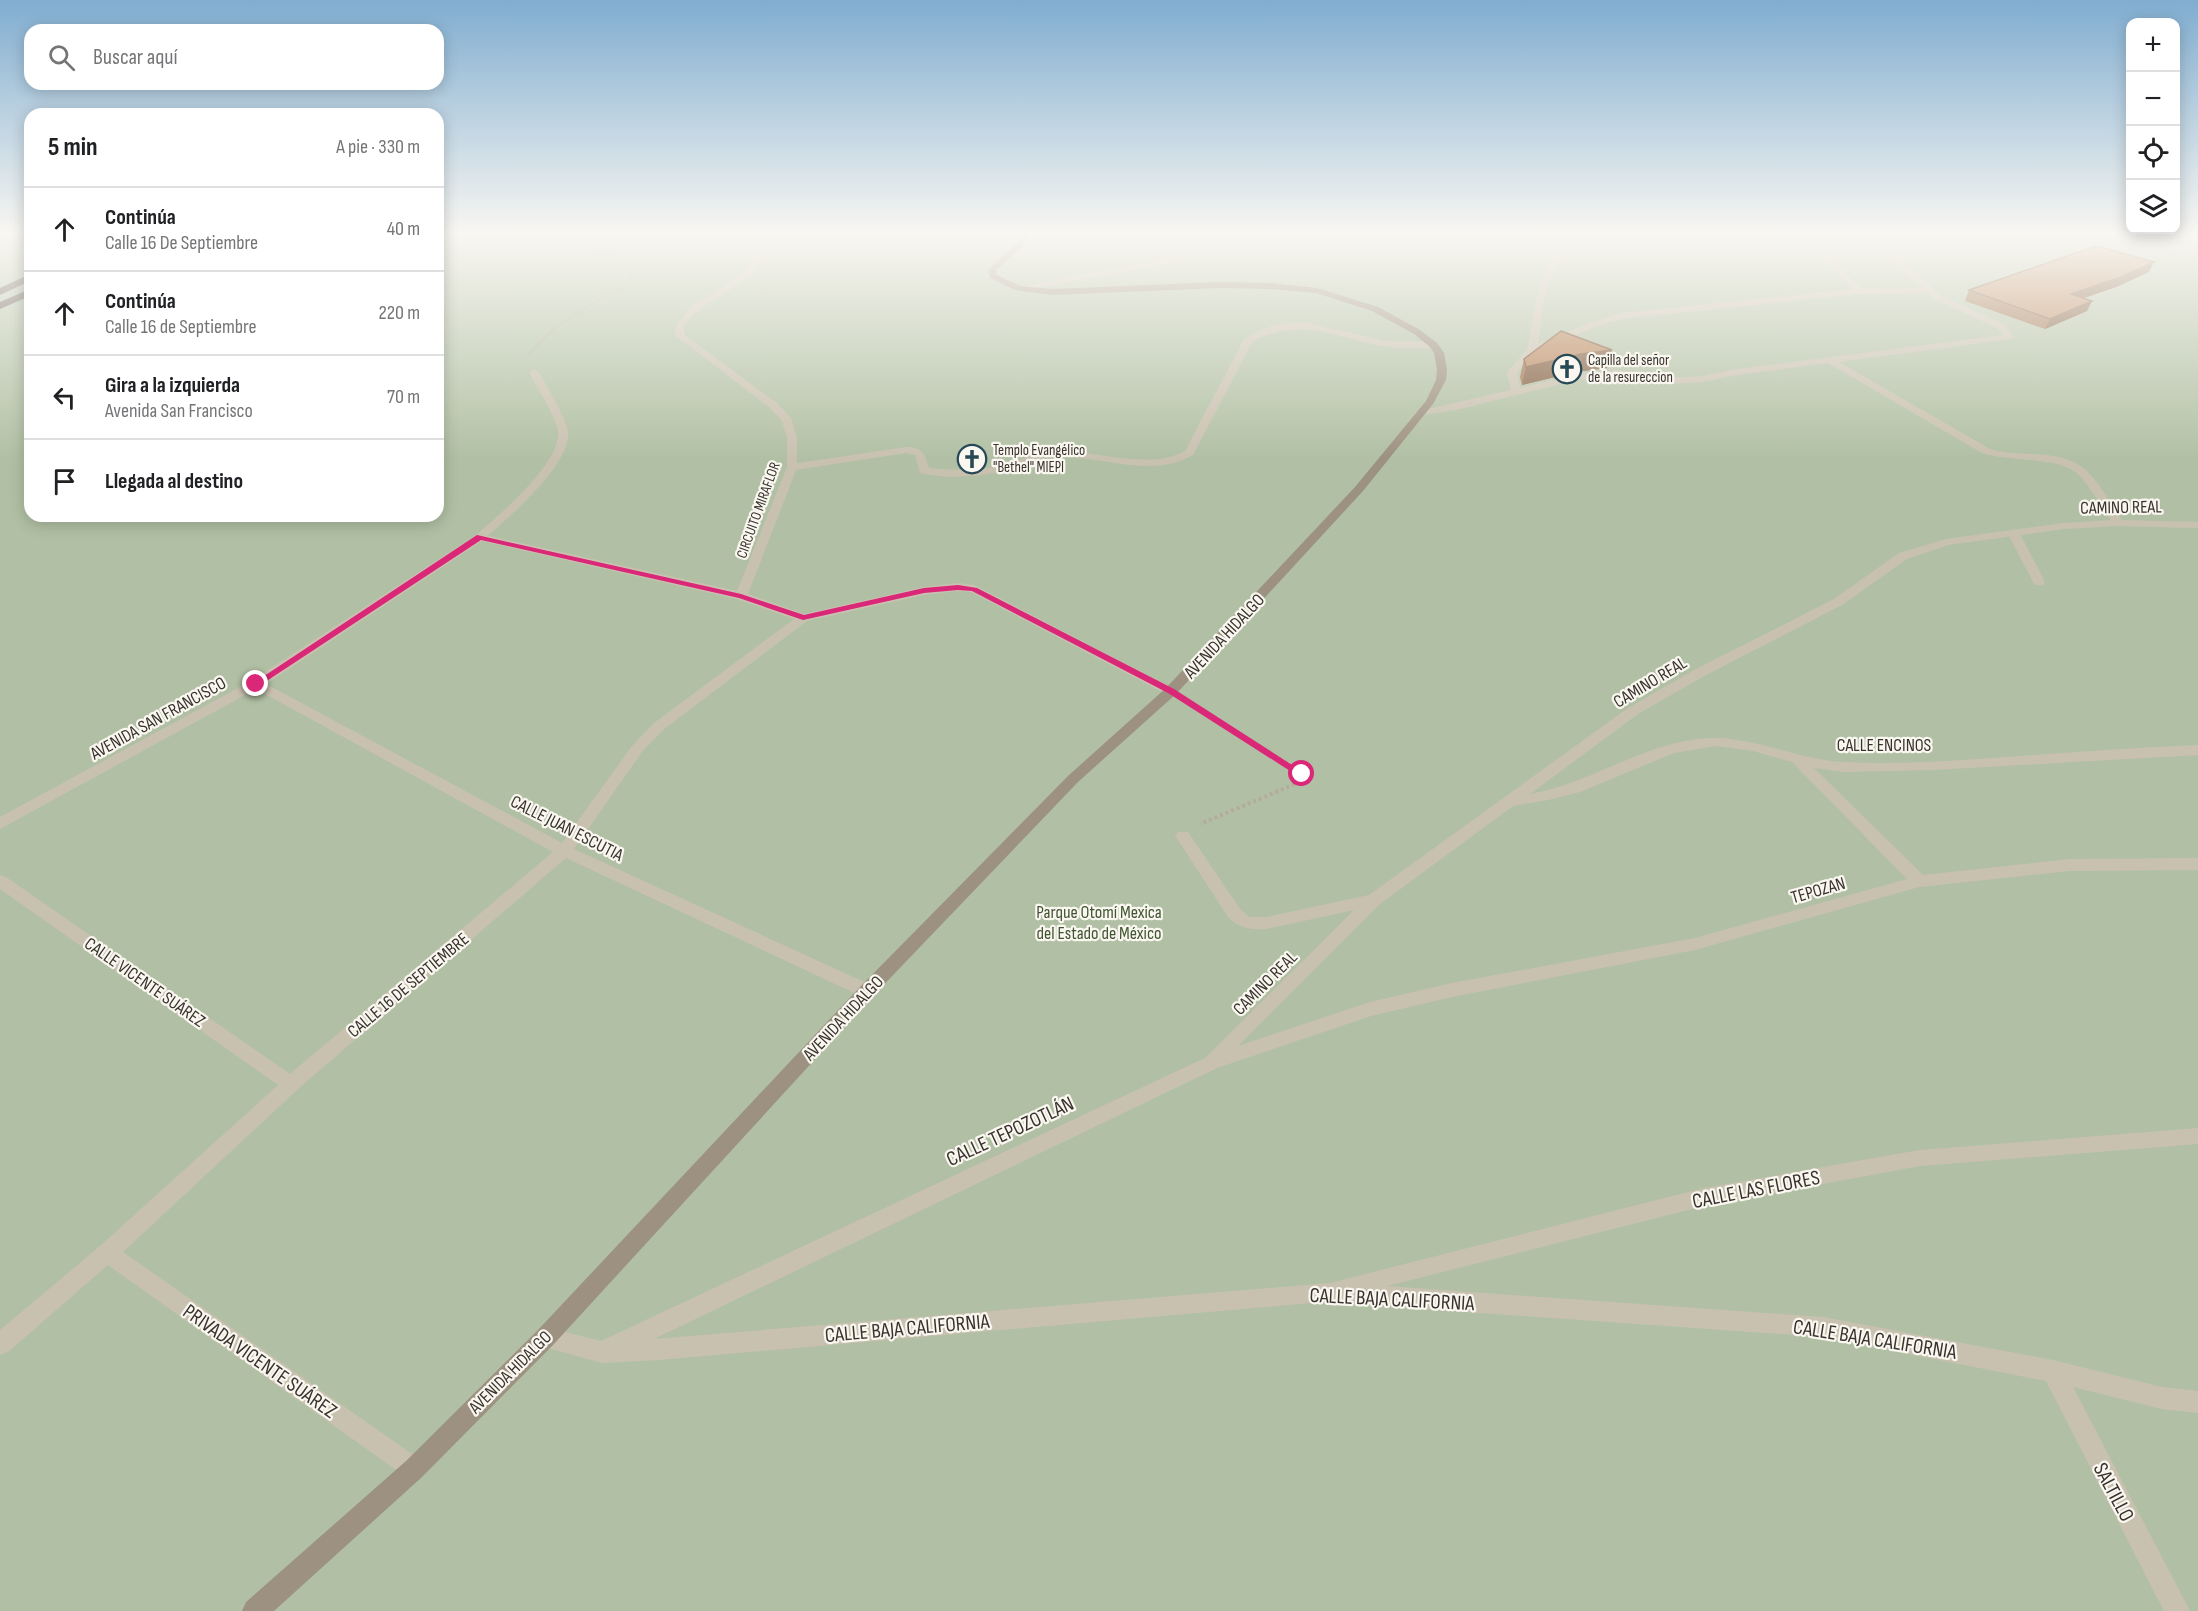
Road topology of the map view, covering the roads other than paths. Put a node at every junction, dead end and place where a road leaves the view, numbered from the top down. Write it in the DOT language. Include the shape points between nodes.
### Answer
graph roads {
  1 [pos="693,309"];
  2 [pos="1375,309"];
  3 [pos="1539,309"];
  4 [pos="1686,309"];
  5 [pos="1963,309"];
  6 [pos="1434,345"];
  7 [pos="1532,350"];
  8 [pos="1830,360"];
  9 [pos="534,372"];
  10 [pos="1516,393"];
  11 [pos="1419,414"];
  12 [pos="792,467"];
  13 [pos="2119,523"];
  14 [pos="2198,525"];
  15 [pos="2013,532"];
  16 [pos="480,537"];
  17 [pos="2039,582"];
  18 [pos="741,596"];
  19 [pos="803,618"];
  20 [pos="256,684"];
  21 [pos="1171,691"];
  22 [pos="2198,750"];
  23 [pos="1795,757"];
  24 [pos="1510,801"];
  25 [pos="0,824"];
  26 [pos="1183,836"];
  27 [pos="564,851"];
  28 [pos="2198,864"];
  29 [pos="0,881"];
  30 [pos="1919,881"];
  31 [pos="1374,900"];
  32 [pos="1452,990"];
  33 [pos="867,991"];
  34 [pos="1211,1063"];
  35 [pos="291,1084"];
  36 [pos="2198,1136"];
  37 [pos="107,1253"];
  38 [pos="1323,1292"];
  39 [pos="544,1338"];
  40 [pos="0,1344"];
  41 [pos="602,1352"];
  42 [pos="2053,1371"];
  43 [pos="2198,1402"];
  44 [pos="414,1469"];
  45 [pos="255,1611"];
  46 [pos="2177,1611"];
  1 -- 12 [label="street, CIRCUITO MIRAFLOR" via="679,327 681,336 773,405 787,420 792,438"];
  2 -- 6 [label="main road"];
  3 -- 7 [label="street"];
  4 -- 7 [label="street" via="1621,316"];
  5 -- 8 [label="street" via="2000,326 2009,337"];
  6 -- 11 [label="main road, AVENIDA HIDALGO" via="1439,353 1441,380"];
  6 -- 12 [label="street" via="1388,344 1310,324 1278,326 1258,333 1249,339 1189,453 1179,460 1046,455 1009,467 937,473 924,471 920,454 906,450"];
  7 -- 10 [label="street" via="1512,373"];
  8 -- 10 [label="street" via="1692,380 1670,381 1618,373 1577,377"];
  8 -- 13 [label="street" via="1986,451 2006,458 2057,459 2072,465 2080,470"];
  9 -- 16 [label="street, AVENIDA SAN FRANCISCO" via="564,430 561,442 549,467 526,496"];
  10 -- 11 [label="street"];
  11 -- 21 [label="main road, AVENIDA HIDALGO" via="1359,489"];
  12 -- 18 [label="street, CIRCUITO MIRAFLOR"];
  13 -- 14 [label="street, CAMINO REAL"];
  13 -- 15 [label="street, CAMINO REAL"];
  15 -- 17 [label="street"];
  15 -- 24 [label="street, CAMINO REAL" via="1946,542 1903,556 1838,602 1633,711"];
  16 -- 18 [label="street"];
  16 -- 20 [label="street, AVENIDA SAN FRANCISCO"];
  18 -- 19 [label="street"];
  19 -- 21 [label="street, CALLE 16 DE SEPTIEMBRE" via="924,591 974,589"];
  19 -- 27 [label="street, CALLE 16 DE SEPTIEMBRE" via="659,726 637,749"];
  20 -- 25 [label="street, AVENIDA SAN FRANCISCO"];
  20 -- 27 [label="street, CALLE JUAN ESCUTIA"];
  21 -- 33 [label="main road, AVENIDA HIDALGO" via="1073,779"];
  22 -- 23 [label="street, CALLE ENCINOS" via="1914,766 1842,767"];
  23 -- 24 [label="street, CALLE ENCINOS" via="1730,742 1698,743 1570,790"];
  23 -- 30 [label="street"];
  24 -- 31 [label="street, CAMINO REAL"];
  26 -- 31 [label="street" via="1242,921 1266,923"];
  27 -- 33 [label="street, CALLE JUAN ESCUTIA"];
  27 -- 35 [label="street, CALLE 16 DE SEPTIEMBRE"];
  28 -- 30 [label="street, TEPOZAN" via="2070,865"];
  29 -- 35 [label="street, CALLE VICENTE SUÁREZ"];
  30 -- 32 [label="street, TEPOZAN" via="1695,944"];
  31 -- 34 [label="street, CAMINO REAL"];
  32 -- 34 [label="street, CALLE TEPOZOTLÁN" via="1370,1009"];
  33 -- 39 [label="main road, AVENIDA HIDALGO"];
  34 -- 41 [label="street, CALLE TEPOZOTLÁN"];
  35 -- 37 [label="street, CALLE 16 DE SEPTIEMBRE"];
  36 -- 38 [label="street, CALLE LAS FLORES" via="1920,1158 1704,1197"];
  37 -- 40 [label="street, CALLE 16 DE SEPTIEMBRE"];
  37 -- 44 [label="street, PRIVADA VICENTE SUÁREZ"];
  38 -- 41 [label="street, CALLE BAJA CALIFORNIA"];
  38 -- 42 [label="street, CALLE BAJA CALIFORNIA" via="1823,1327"];
  39 -- 41 [label="street, CALLE BAJA CALIFORNIA"];
  39 -- 44 [label="main road, AVENIDA HIDALGO"];
  42 -- 43 [label="street, CALLE BAJA CALIFORNIA" via="2162,1398"];
  42 -- 46 [label="street, SALTILLO"];
  44 -- 45 [label="main road, AVENIDA HIDALGO"];
}
